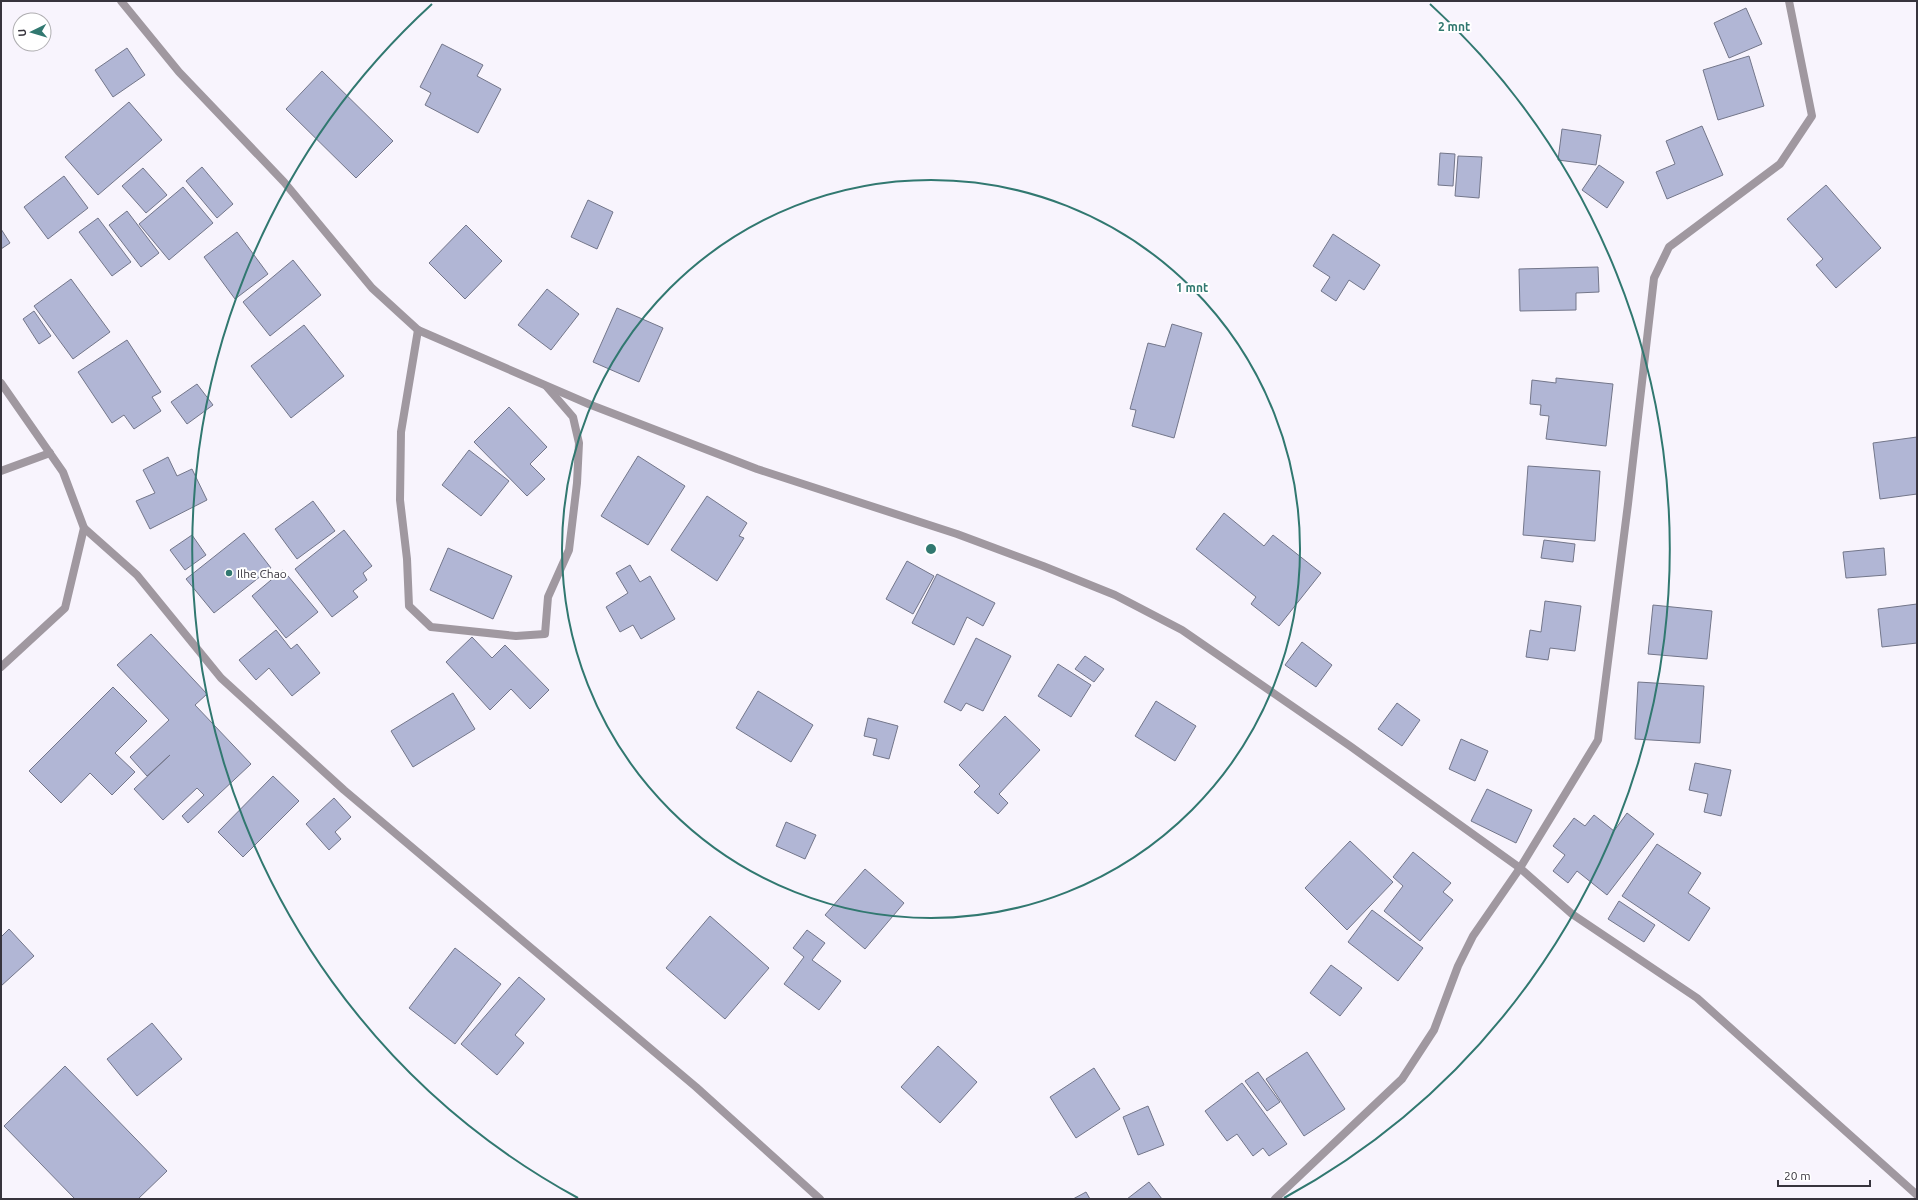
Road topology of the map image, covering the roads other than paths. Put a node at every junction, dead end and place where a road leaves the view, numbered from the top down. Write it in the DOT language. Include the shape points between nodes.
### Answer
graph roads {
  1 [pos="121,1"];
  2 [pos="1789,1"];
  3 [pos="418,330"];
  4 [pos="1,383"];
  5 [pos="546,385"];
  6 [pos="50,453"];
  7 [pos="1,471"];
  8 [pos="84,528"];
  9 [pos="1,667"];
  10 [pos="1520,868"];
  11 [pos="1917,1195"];
  12 [pos="820,1199"];
  13 [pos="1275,1199"];
  1 -- 3 [label="street" via="179,72 284,182 372,288"];
  2 -- 10 [label="street" via="1812,116 1780,164 1669,247 1654,278 1598,740"];
  3 -- 5 [label="street"];
  3 -- 5 [label="street" via="400,432 400,500 409,606 431,627 516,636 545,634 548,597 569,550 579,443 573,417"];
  4 -- 6 [label="street"];
  5 -- 10 [label="street" via="591,405 758,469 957,534 1115,595 1182,630"];
  6 -- 7 [label="street"];
  6 -- 8 [label="street" via="63,472"];
  8 -- 9 [label="street" via="65,608"];
  8 -- 12 [label="street" via="137,575 221,678 244,700 344,790 696,1087"];
  10 -- 11 [label="street" via="1572,914 1697,998"];
  10 -- 13 [label="street" via="1473,936 1458,966 1434,1030 1402,1079"];
}
